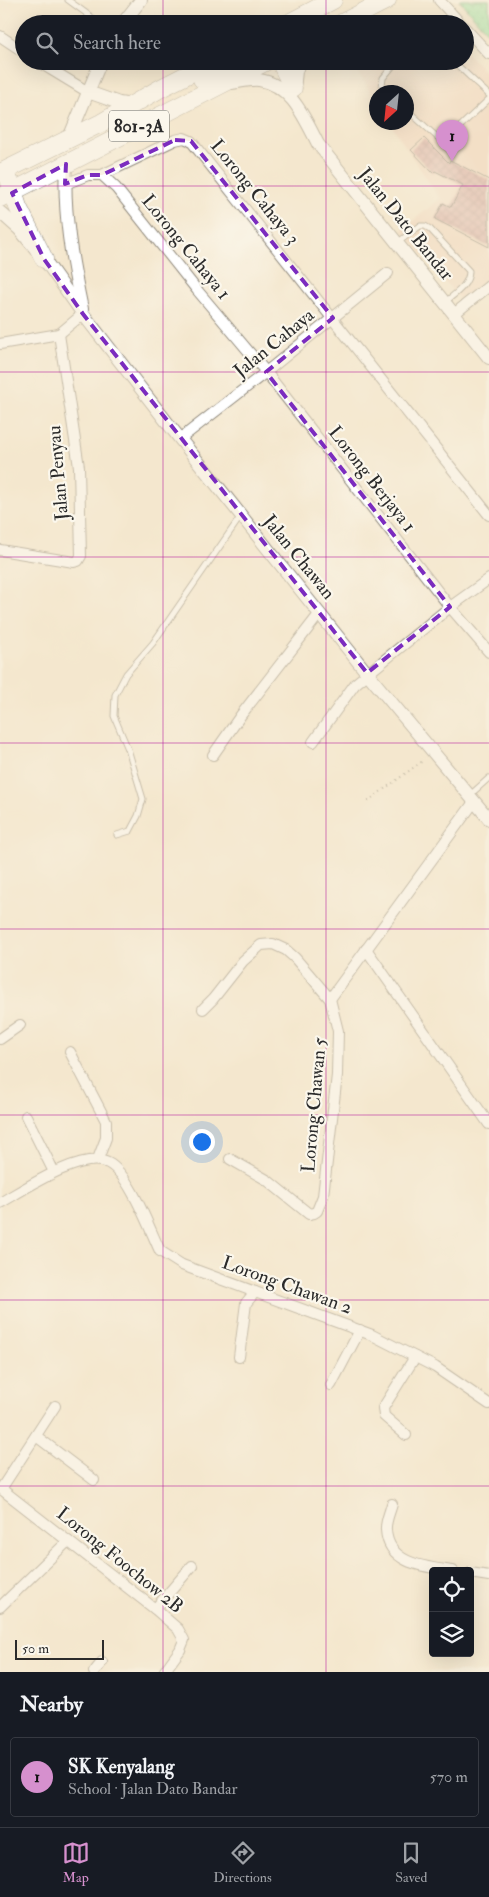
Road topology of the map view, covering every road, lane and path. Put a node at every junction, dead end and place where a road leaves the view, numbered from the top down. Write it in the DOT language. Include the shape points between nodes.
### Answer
graph roads {
  1 [pos="68,0"];
  2 [pos="141,0"];
  3 [pos="333,0"];
  4 [pos="387,0"];
  5 [pos="439,0"];
  6 [pos="89,15"];
  7 [pos="129,15"];
  8 [pos="304,15"];
  9 [pos="358,15"];
  10 [pos="453,15"];
  11 [pos="0,36"];
  12 [pos="474,38"];
  13 [pos="15,46"];
  14 [pos="489,54"];
  15 [pos="52,70"];
  16 [pos="97,70"];
  17 [pos="197,70"];
  18 [pos="221,70"];
  19 [pos="249,70"];
  20 [pos="284,70"];
  21 [pos="296,70"];
  22 [pos="390,70"];
  23 [pos="462,70"];
  24 [pos="224,83"];
  25 [pos="382,85"];
  26 [pos="293,88"];
  27 [pos="88,92"];
  28 [pos="489,97"];
  29 [pos="132,105"];
  30 [pos="300,110"];
  31 [pos="414,116"];
  32 [pos="101,123"];
  33 [pos="69,138"];
  34 [pos="22,162"];
  35 [pos="66,164"];
  36 [pos="0,173"];
  37 [pos="102,175"];
  38 [pos="64,184"];
  39 [pos="6,196"];
  40 [pos="0,212"];
  41 [pos="397,243"];
  42 [pos="73,262"];
  43 [pos="48,264"];
  44 [pos="388,274"];
  45 [pos="489,286"];
  46 [pos="444,302"];
  47 [pos="83,314"];
  48 [pos="454,314"];
  49 [pos="333,318"];
  50 [pos="59,334"];
  51 [pos="0,344"];
  52 [pos="489,358"];
  53 [pos="266,372"];
  54 [pos="180,439"];
  55 [pos="242,515"];
  56 [pos="489,515"];
  57 [pos="0,550"];
  58 [pos="489,579"];
  59 [pos="450,607"];
  60 [pos="320,614"];
  61 [pos="489,652"];
  62 [pos="367,673"];
  63 [pos="313,742"];
  64 [pos="434,753"];
  65 [pos="213,755"];
  66 [pos="489,778"];
  67 [pos="472,798"];
  68 [pos="368,801"];
  69 [pos="489,819"];
  70 [pos="117,835"];
  71 [pos="366,949"];
  72 [pos="330,999"];
  73 [pos="203,1009"];
  74 [pos="20,1025"];
  75 [pos="0,1039"];
  76 [pos="70,1052"];
  77 [pos="26,1116"];
  78 [pos="489,1124"];
  79 [pos="98,1159"];
  80 [pos="230,1160"];
  81 [pos="54,1172"];
  82 [pos="0,1203"];
  83 [pos="255,1292"];
  84 [pos="360,1330"];
  85 [pos="239,1357"];
  86 [pos="415,1357"];
  87 [pos="331,1385"];
  88 [pos="489,1404"];
  89 [pos="56,1406"];
  90 [pos="406,1435"];
  91 [pos="36,1436"];
  92 [pos="94,1480"];
  93 [pos="0,1489"];
  94 [pos="392,1504"];
  95 [pos="68,1541"];
  96 [pos="192,1566"];
  97 [pos="429,1567"];
  98 [pos="474,1574"];
  99 [pos="489,1576"];
  100 [pos="0,1607"];
  101 [pos="156,1609"];
  102 [pos="102,1662"];
  103 [pos="94,1672"];
  104 [pos="164,1672"];
  1 -- 6 [label="lane"];
  2 -- 7 [label="street"];
  3 -- 8 [label="highway"];
  4 -- 9 [label="highway"];
  5 -- 10 [label="street"];
  11 -- 13 [label="street"];
  12 -- 14 [label="street"];
  15 -- 27 [label="street"];
  16 -- 27 [label="street"];
  17 -- 29 [label="highway"];
  18 -- 32 [label="highway" via="168,97"];
  19 -- 24 [label="highway, 801-3A"];
  20 -- 26 [label="highway"];
  21 -- 26 [label="street"];
  22 -- 25 [label="lane"];
  23 -- 28 [label="lane"];
  24 -- 30 [label="street" via="258,80 270,84 291,98"];
  24 -- 35 [label="highway, 801-3A"];
  26 -- 30 [label="street"];
  27 -- 29 [label="street" via="119,104"];
  27 -- 33 [label="street"];
  28 -- 31 [label="lane" via="449,137 437,137"];
  29 -- 32 [label="highway"];
  30 -- 41 [label="street, Jalan Dato Bandar" via="318,144"];
  32 -- 33 [label="highway"];
  33 -- 34 [label="highway"];
  34 -- 36 [label="highway"];
  34 -- 39 [label="highway" via="13,174"];
  35 -- 38 [label="street"];
  35 -- 39 [label="highway, 801-3A"];
  37 -- 38 [label="street" via="88,175"];
  37 -- 49 [label="street, Lorong Cahaya 3" via="175,140 184,138 191,141"];
  37 -- 53 [label="street, Lorong Cahaya 1"];
  38 -- 42 [label="street"];
  39 -- 43 [label="highway"];
  40 -- 43 [label="street"];
  41 -- 46 [label="street, Jalan Dato Bandar"];
  41 -- 46 [label="lane" via="420,226 425,226 470,271 465,284"];
  42 -- 43 [label="street" via="64,272 58,272"];
  42 -- 47 [label="street"];
  43 -- 47 [label="street, Jalan Chawan"];
  44 -- 49 [label="street, Jalan Cahaya"];
  45 -- 48 [label="street"];
  46 -- 48 [label="street, Jalan Dato Bandar"];
  47 -- 50 [label="street"];
  47 -- 54 [label="street, Jalan Chawan"];
  48 -- 52 [label="street, Jalan Dato Bandar"];
  49 -- 53 [label="street, Jalan Cahaya"];
  49 -- 56 [label="street, Lorong Cahaya 3"];
  50 -- 51 [label="street"];
  50 -- 57 [label="street, Jalan Penyau" via="78,467 81,556 74,562"];
  53 -- 54 [label="street, Jalan Cahaya"];
  53 -- 59 [label="street, Lorong Berjaya 1"];
  54 -- 55 [label="street, Jalan Chawan"];
  55 -- 60 [label="street, Jalan Chawan"];
  55 -- 70 [label="lane" via="153,643 126,674 115,695 114,716 143,799 130,830"];
  58 -- 59 [label="street"];
  59 -- 61 [label="street, Lorong Berjaya 1"];
  59 -- 62 [label="street"];
  60 -- 62 [label="street, Jalan Chawan"];
  60 -- 65 [label="street"];
  62 -- 63 [label="street" via="355,684"];
  62 -- 64 [label="street, Jalan Chawan"];
  64 -- 67 [label="street, Jalan Chawan"];
  64 -- 68 [label="path"];
  66 -- 67 [label="lane"];
  67 -- 69 [label="street, Jalan Chawan"];
  67 -- 71 [label="street"];
  71 -- 72 [label="street"];
  71 -- 78 [label="street"];
  72 -- 73 [label="street, Lorong Chawan 5" via="295,958 273,944 261,945 243,961"];
  72 -- 80 [label="street, Lorong Chawan 5" via="338,1031 338,1067 323,1196 317,1211 309,1214 266,1180"];
  74 -- 75 [label="street"];
  76 -- 79 [label="street" via="106,1121 106,1138"];
  77 -- 81 [label="street"];
  79 -- 81 [label="street"];
  79 -- 83 [label="street, Lorong Chawan 2" via="110,1163 120,1173 160,1251 182,1265"];
  81 -- 82 [label="street"];
  83 -- 84 [label="street, Lorong Chawan 2"];
  83 -- 85 [label="street" via="246,1303"];
  84 -- 86 [label="street, Lorong Chawan 2"];
  84 -- 87 [label="street"];
  86 -- 88 [label="street, Lorong Chawan 2"];
  86 -- 90 [label="street" via="383,1408 384,1416"];
  89 -- 91 [label="street"];
  91 -- 92 [label="street"];
  91 -- 93 [label="street"];
  93 -- 95 [label="street, Lorong Foochow 2B"];
  94 -- 97 [label="street" via="386,1530 390,1545 400,1558"];
  95 -- 100 [label="street"];
  95 -- 101 [label="street, Lorong Foochow 2B"];
  96 -- 101 [label="street"];
  98 -- 99 [label="street"];
  101 -- 104 [label="street, Lorong Foochow 2B" via="178,1629 184,1640"];
  102 -- 103 [label="street"];
}
